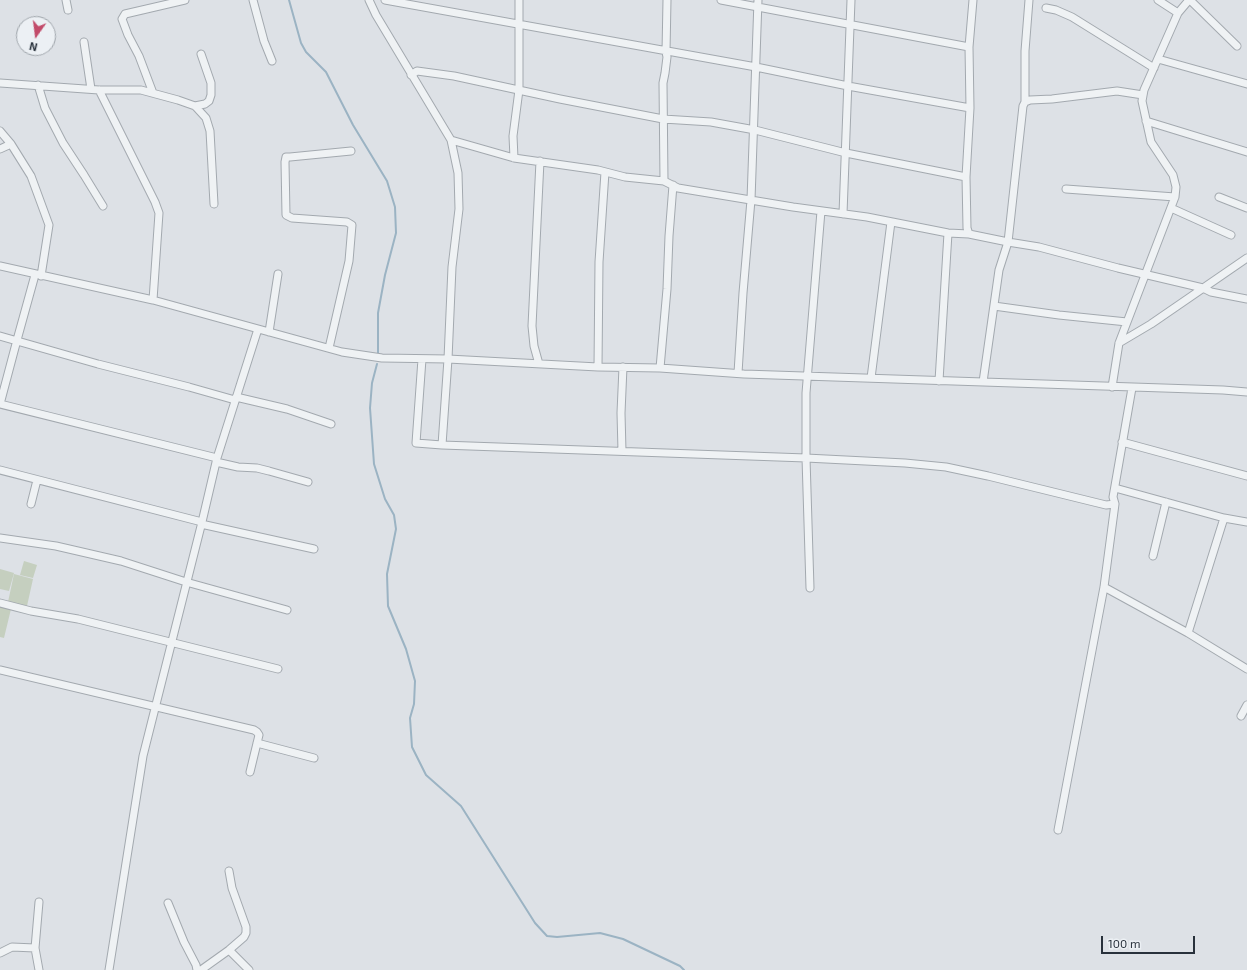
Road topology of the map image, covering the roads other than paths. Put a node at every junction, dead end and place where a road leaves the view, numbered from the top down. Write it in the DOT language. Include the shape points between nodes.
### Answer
graph roads {
  1 [pos="66,0"];
  2 [pos="185,0"];
  3 [pos="253,0"];
  4 [pos="369,0"];
  5 [pos="384,0"];
  6 [pos="519,0"];
  7 [pos="667,0"];
  8 [pos="721,0"];
  9 [pos="851,0"];
  10 [pos="973,0"];
  11 [pos="1029,0"];
  12 [pos="1158,0"];
  13 [pos="1190,0"];
  14 [pos="758,3"];
  15 [pos="1046,8"];
  16 [pos="68,10"];
  17 [pos="1178,13"];
  18 [pos="519,24"];
  19 [pos="850,24"];
  20 [pos="84,42"];
  21 [pos="1237,46"];
  22 [pos="969,47"];
  23 [pos="666,52"];
  24 [pos="201,54"];
  25 [pos="1158,59"];
  26 [pos="272,61"];
  27 [pos="756,67"];
  28 [pos="1154,68"];
  29 [pos="411,75"];
  30 [pos="0,83"];
  31 [pos="1247,84"];
  32 [pos="38,85"];
  33 [pos="848,86"];
  34 [pos="90,89"];
  35 [pos="99,90"];
  36 [pos="519,90"];
  37 [pos="153,93"];
  38 [pos="1143,95"];
  39 [pos="1025,102"];
  40 [pos="195,106"];
  41 [pos="970,108"];
  42 [pos="663,119"];
  43 [pos="1146,121"];
  44 [pos="755,130"];
  45 [pos="0,131"];
  46 [pos="451,140"];
  47 [pos="11,144"];
  48 [pos="0,149"];
  49 [pos="351,151"];
  50 [pos="1247,152"];
  51 [pos="846,153"];
  52 [pos="514,158"];
  53 [pos="540,161"];
  54 [pos="604,172"];
  55 [pos="966,177"];
  56 [pos="664,181"];
  57 [pos="673,186"];
  58 [pos="1066,189"];
  59 [pos="1219,196"];
  60 [pos="1175,197"];
  61 [pos="751,200"];
  62 [pos="214,204"];
  63 [pos="103,206"];
  64 [pos="1171,208"];
  65 [pos="1247,208"];
  66 [pos="821,211"];
  67 [pos="843,214"];
  68 [pos="890,222"];
  69 [pos="948,233"];
  70 [pos="969,234"];
  71 [pos="1231,235"];
  72 [pos="1008,242"];
  73 [pos="1247,258"];
  74 [pos="0,266"];
  75 [pos="278,274"];
  76 [pos="1144,274"];
  77 [pos="38,275"];
  78 [pos="1203,288"];
  79 [pos="1247,299"];
  80 [pos="153,300"];
  81 [pos="994,306"];
  82 [pos="1126,322"];
  83 [pos="258,329"];
  84 [pos="269,332"];
  85 [pos="0,336"];
  86 [pos="17,340"];
  87 [pos="1119,343"];
  88 [pos="329,348"];
  89 [pos="422,359"];
  90 [pos="448,359"];
  91 [pos="539,364"];
  92 [pos="598,367"];
  93 [pos="623,367"];
  94 [pos="660,368"];
  95 [pos="738,373"];
  96 [pos="808,376"];
  97 [pos="871,378"];
  98 [pos="939,381"];
  99 [pos="983,382"];
  100 [pos="1112,387"];
  101 [pos="1132,388"];
  102 [pos="1247,392"];
  103 [pos="236,399"];
  104 [pos="331,424"];
  105 [pos="1122,442"];
  106 [pos="442,445"];
  107 [pos="622,451"];
  108 [pos="806,458"];
  109 [pos="216,460"];
  110 [pos="0,470"];
  111 [pos="1247,476"];
  112 [pos="36,480"];
  113 [pos="308,482"];
  114 [pos="1114,488"];
  115 [pos="1166,502"];
  116 [pos="31,504"];
  117 [pos="1115,504"];
  118 [pos="1224,518"];
  119 [pos="1247,522"];
  120 [pos="202,523"];
  121 [pos="0,538"];
  122 [pos="314,549"];
  123 [pos="1153,556"];
  124 [pos="186,582"];
  125 [pos="1104,587"];
  126 [pos="810,588"];
  127 [pos="0,603"];
  128 [pos="287,610"];
  129 [pos="1188,633"];
  130 [pos="171,642"];
  131 [pos="278,669"];
  132 [pos="1247,669"];
  133 [pos="0,670"];
  134 [pos="1247,705"];
  135 [pos="155,706"];
  136 [pos="1241,716"];
  137 [pos="257,743"];
  138 [pos="314,758"];
  139 [pos="250,772"];
  140 [pos="1058,830"];
  141 [pos="229,871"];
  142 [pos="38,902"];
  143 [pos="168,903"];
  144 [pos="35,948"];
  145 [pos="230,950"];
  146 [pos="0,953"];
  147 [pos="38,970"];
  148 [pos="109,970"];
  149 [pos="197,970"];
  150 [pos="201,970"];
  151 [pos="249,970"];
  1 -- 16 [label="street"];
  2 -- 37 [label="street" via="125,14 122,19"];
  3 -- 26 [label="street"];
  4 -- 29 [label="street"];
  5 -- 18 [label="street"];
  6 -- 18 [label="street"];
  7 -- 23 [label="street"];
  8 -- 14 [label="street"];
  9 -- 19 [label="street"];
  10 -- 22 [label="street"];
  11 -- 39 [label="street"];
  12 -- 17 [label="street"];
  13 -- 17 [label="street"];
  13 -- 21 [label="street"];
  14 -- 19 [label="street"];
  14 -- 27 [label="street"];
  15 -- 28 [label="street" via="1068,15"];
  17 -- 25 [label="street"];
  18 -- 23 [label="street"];
  18 -- 36 [label="street"];
  19 -- 22 [label="street"];
  19 -- 33 [label="street"];
  20 -- 34 [label="street"];
  22 -- 41 [label="street"];
  23 -- 27 [label="street"];
  23 -- 42 [label="street"];
  24 -- 40 [label="street" via="211,83 211,95 205,104"];
  25 -- 28 [label="street"];
  25 -- 31 [label="street"];
  27 -- 33 [label="street"];
  27 -- 44 [label="street"];
  28 -- 38 [label="street"];
  29 -- 36 [label="street" via="417,71 454,76"];
  29 -- 46 [label="street"];
  30 -- 32 [label="street"];
  32 -- 34 [label="street"];
  32 -- 63 [label="street" via="45,108 63,143"];
  33 -- 41 [label="street"];
  33 -- 51 [label="street"];
  34 -- 35 [label="street"];
  35 -- 37 [label="street" via="141,90"];
  35 -- 80 [label="street" via="159,213"];
  36 -- 42 [label="street"];
  36 -- 52 [label="street" via="513,136"];
  37 -- 40 [label="street"];
  38 -- 39 [label="street" via="1117,91"];
  38 -- 43 [label="street"];
  39 -- 72 [label="street"];
  40 -- 62 [label="street" via="206,118 210,131"];
  41 -- 55 [label="street"];
  42 -- 44 [label="street" via="711,122"];
  42 -- 56 [label="street"];
  43 -- 50 [label="street"];
  43 -- 60 [label="street" via="1151,142 1173,175"];
  44 -- 51 [label="street"];
  44 -- 61 [label="street"];
  45 -- 47 [label="street"];
  46 -- 52 [label="street"];
  46 -- 90 [label="street" via="458,173 459,209 452,267"];
  47 -- 48 [label="street"];
  47 -- 77 [label="street" via="32,176 49,226"];
  49 -- 88 [label="street" via="285,159 286,215 292,218 347,222 352,225 349,261"];
  51 -- 55 [label="street"];
  51 -- 67 [label="street"];
  52 -- 53 [label="street"];
  53 -- 54 [label="street"];
  53 -- 91 [label="street" via="532,326"];
  54 -- 56 [label="street"];
  54 -- 92 [label="street" via="599,262"];
  55 -- 70 [label="street"];
  56 -- 57 [label="street"];
  57 -- 61 [label="street"];
  57 -- 94 [label="street"];
  58 -- 60 [label="street"];
  59 -- 65 [label="street"];
  60 -- 64 [label="street"];
  61 -- 66 [label="street"];
  61 -- 95 [label="street"];
  64 -- 71 [label="street"];
  64 -- 76 [label="street"];
  66 -- 67 [label="street"];
  66 -- 96 [label="street"];
  67 -- 68 [label="street"];
  68 -- 69 [label="street"];
  68 -- 97 [label="street"];
  69 -- 70 [label="street"];
  69 -- 98 [label="street"];
  70 -- 72 [label="street"];
  72 -- 76 [label="street" via="1039,247"];
  72 -- 81 [label="street" via="999,270"];
  73 -- 78 [label="street"];
  74 -- 77 [label="street"];
  75 -- 84 [label="street"];
  76 -- 78 [label="street"];
  76 -- 82 [label="street"];
  77 -- 80 [label="street"];
  77 -- 86 [label="street"];
  78 -- 79 [label="street"];
  78 -- 87 [label="street"];
  80 -- 83 [label="street"];
  81 -- 82 [label="street"];
  81 -- 99 [label="street"];
  82 -- 87 [label="street"];
  83 -- 84 [label="street"];
  83 -- 103 [label="street"];
  84 -- 88 [label="street"];
  85 -- 86 [label="street"];
  86 -- 103 [label="street" via="98,364"];
  86 -- 109 [label="street" via="0,404"];
  87 -- 100 [label="street"];
  88 -- 89 [label="street" via="382,358"];
  89 -- 90 [label="street"];
  89 -- 106 [label="street" via="416,443"];
  90 -- 91 [label="street"];
  90 -- 106 [label="street"];
  91 -- 92 [label="street"];
  92 -- 93 [label="street"];
  93 -- 94 [label="street"];
  93 -- 107 [label="street"];
  94 -- 95 [label="street"];
  95 -- 96 [label="street"];
  96 -- 97 [label="street"];
  96 -- 108 [label="street"];
  97 -- 98 [label="street"];
  98 -- 99 [label="street"];
  99 -- 100 [label="street"];
  100 -- 101 [label="street"];
  101 -- 102 [label="street"];
  101 -- 105 [label="street"];
  103 -- 104 [label="street" via="287,409"];
  103 -- 109 [label="street"];
  105 -- 111 [label="street"];
  105 -- 114 [label="street"];
  106 -- 107 [label="street"];
  107 -- 108 [label="street"];
  108 -- 117 [label="street" via="946,467 1106,505"];
  108 -- 126 [label="street"];
  109 -- 113 [label="street"];
  109 -- 120 [label="street"];
  110 -- 112 [label="street"];
  112 -- 116 [label="street"];
  112 -- 120 [label="street"];
  114 -- 115 [label="street"];
  114 -- 117 [label="street"];
  115 -- 118 [label="street"];
  115 -- 123 [label="street"];
  117 -- 125 [label="street"];
  118 -- 119 [label="street"];
  118 -- 129 [label="street"];
  120 -- 122 [label="street"];
  120 -- 124 [label="street"];
  121 -- 124 [label="street" via="56,546 121,561"];
  124 -- 128 [label="street"];
  124 -- 130 [label="street"];
  125 -- 129 [label="street"];
  125 -- 140 [label="street"];
  127 -- 130 [label="street"];
  129 -- 132 [label="street"];
  130 -- 131 [label="street"];
  130 -- 135 [label="street"];
  133 -- 135 [label="street"];
  134 -- 136 [label="street"];
  135 -- 137 [label="street" via="254,730 259,735"];
  135 -- 148 [label="street" via="143,756"];
  137 -- 138 [label="street"];
  137 -- 139 [label="street"];
  141 -- 145 [label="street" via="232,888 246,927 244,937"];
  142 -- 144 [label="street"];
  143 -- 149 [label="street"];
  144 -- 146 [label="street" via="12,947"];
  144 -- 147 [label="street"];
  145 -- 150 [label="street"];
  145 -- 151 [label="street"];
}
